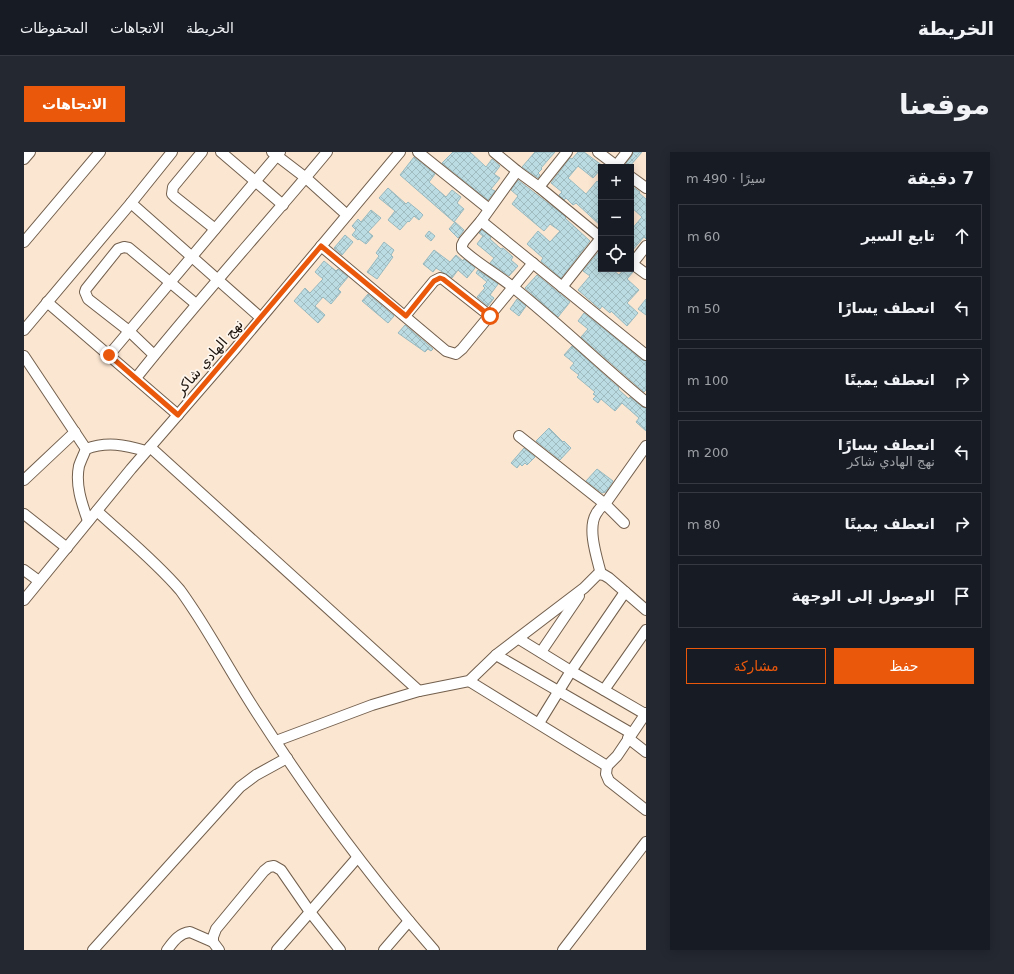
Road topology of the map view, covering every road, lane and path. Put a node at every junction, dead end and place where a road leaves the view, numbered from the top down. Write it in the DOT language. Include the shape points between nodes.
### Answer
graph roads {
  1 [pos="30,152"];
  2 [pos="100,152"];
  3 [pos="172,152"];
  4 [pos="202,152"];
  5 [pos="221,152"];
  6 [pos="400,152"];
  7 [pos="418,152"];
  8 [pos="494,152"];
  9 [pos="567,152"];
  10 [pos="598,152"];
  11 [pos="627,152"];
  12 [pos="276,153"];
  13 [pos="324,153"];
  14 [pos="24,159"];
  15 [pos="614,164"];
  16 [pos="618,164"];
  17 [pos="517,171"];
  18 [pos="306,178"];
  19 [pos="634,179"];
  20 [pos="256,181"];
  21 [pos="539,187"];
  22 [pos="646,188"];
  23 [pos="131,203"];
  24 [pos="283,205"];
  25 [pos="489,209"];
  26 [pos="347,215"];
  27 [pos="481,221"];
  28 [pos="215,229"];
  29 [pos="599,236"];
  30 [pos="24,242"];
  31 [pos="598,242"];
  32 [pos="321,246"];
  33 [pos="646,246"];
  34 [pos="192,257"];
  35 [pos="634,261"];
  36 [pos="533,263"];
  37 [pos="634,265"];
  38 [pos="646,274"];
  39 [pos="218,278"];
  40 [pos="170,283"];
  41 [pos="514,287"];
  42 [pos="562,287"];
  43 [pos="47,302"];
  44 [pos="196,304"];
  45 [pos="406,316"];
  46 [pos="490,316"];
  47 [pos="261,318"];
  48 [pos="24,330"];
  49 [pos="128,331"];
  50 [pos="109,355"];
  51 [pos="154,355"];
  52 [pos="646,355"];
  53 [pos="24,356"];
  54 [pos="136,378"];
  55 [pos="646,402"];
  56 [pos="178,415"];
  57 [pos="75,432"];
  58 [pos="519,436"];
  59 [pos="646,446"];
  60 [pos="86,449"];
  61 [pos="148,449"];
  62 [pos="24,480"];
  63 [pos="605,504"];
  64 [pos="96,511"];
  65 [pos="24,514"];
  66 [pos="88,521"];
  67 [pos="624,523"];
  68 [pos="67,548"];
  69 [pos="24,570"];
  70 [pos="601,574"];
  71 [pos="39,581"];
  72 [pos="584,588"];
  73 [pos="625,592"];
  74 [pos="24,600"];
  75 [pos="646,610"];
  76 [pos="646,630"];
  77 [pos="519,638"];
  78 [pos="541,652"];
  79 [pos="496,655"];
  80 [pos="571,671"];
  81 [pos="469,680"];
  82 [pos="604,690"];
  83 [pos="419,691"];
  84 [pos="559,691"];
  85 [pos="646,713"];
  86 [pos="539,723"];
  87 [pos="629,736"];
  88 [pos="276,741"];
  89 [pos="646,752"];
  90 [pos="286,758"];
  91 [pos="607,766"];
  92 [pos="646,810"];
  93 [pos="646,842"];
  94 [pos="358,858"];
  95 [pos="310,912"];
  96 [pos="409,922"];
  97 [pos="213,942"];
  98 [pos="93,950"];
  99 [pos="167,950"];
  100 [pos="219,950"];
  101 [pos="277,950"];
  102 [pos="340,950"];
  103 [pos="384,950"];
  104 [pos="434,950"];
  105 [pos="563,950"];
  1 -- 14 [label="street"];
  2 -- 30 [label="street"];
  3 -- 23 [label="street"];
  4 -- 28 [label="street" via="172,191 175,197"];
  5 -- 20 [label="street"];
  6 -- 26 [label="street, نهج الهادي شاكر"];
  7 -- 25 [label="street"];
  8 -- 17 [label="street"];
  9 -- 21 [label="street"];
  10 -- 15 [label="street"];
  11 -- 16 [label="street"];
  12 -- 18 [label="street"];
  12 -- 20 [label="street"];
  13 -- 18 [label="street"];
  17 -- 21 [label="street"];
  17 -- 25 [label="street"];
  18 -- 24 [label="street"];
  18 -- 26 [label="street"];
  19 -- 22 [label="street"];
  20 -- 24 [label="street"];
  20 -- 28 [label="street"];
  21 -- 29 [label="street"];
  23 -- 34 [label="street"];
  23 -- 43 [label="street"];
  24 -- 39 [label="street"];
  25 -- 27 [label="street"];
  26 -- 32 [label="street, نهج الهادي شاكر"];
  27 -- 36 [label="street"];
  27 -- 41 [label="street" via="464,241 462,249"];
  28 -- 34 [label="street"];
  31 -- 42 [label="street"];
  32 -- 45 [label="street"];
  32 -- 47 [label="street, نهج الهادي شاكر"];
  33 -- 35 [label="street"];
  34 -- 39 [label="street"];
  34 -- 40 [label="street"];
  36 -- 41 [label="street"];
  36 -- 42 [label="street"];
  37 -- 38 [label="street"];
  39 -- 44 [label="street"];
  39 -- 47 [label="street"];
  40 -- 44 [label="street"];
  40 -- 49 [label="street"];
  40 -- 49 [label="street" via="129,248 118,249 85,292 88,299"];
  41 -- 46 [label="street"];
  41 -- 55 [label="street"];
  42 -- 52 [label="street"];
  43 -- 48 [label="street"];
  43 -- 50 [label="street"];
  44 -- 51 [label="street"];
  45 -- 46 [label="street" via="434,281 440,278"];
  45 -- 46 [label="street" via="446,351 456,354"];
  47 -- 56 [label="street, نهج الهادي شاكر"];
  49 -- 50 [label="street"];
  49 -- 51 [label="street"];
  50 -- 54 [label="street"];
  51 -- 54 [label="street"];
  53 -- 57 [label="street"];
  54 -- 56 [label="street"];
  56 -- 61 [label="street, نهج الهادي شاكر"];
  57 -- 60 [label="street"];
  57 -- 62 [label="street"];
  58 -- 63 [label="street"];
  59 -- 63 [label="street"];
  60 -- 61 [label="street" via="96,445 115,444"];
  60 -- 66 [label="street" via="79,466 78,480"];
  61 -- 64 [label="street, نهج الهادي شاكر"];
  61 -- 83 [label="street"];
  63 -- 67 [label="street"];
  63 -- 70 [label="street" via="596,513 592,528"];
  64 -- 66 [label="street, نهج الهادي شاكر"];
  64 -- 88 [label="street" via="163,571 180,590"];
  65 -- 68 [label="street"];
  66 -- 68 [label="street, نهج الهادي شاكر"];
  68 -- 71 [label="street, نهج الهادي شاكر"];
  69 -- 71 [label="street"];
  70 -- 72 [label="street" via="595,575"];
  70 -- 73 [label="street"];
  71 -- 74 [label="street, نهج الهادي شاكر"];
  72 -- 77 [label="street"];
  72 -- 78 [label="street"];
  73 -- 75 [label="street"];
  73 -- 80 [label="street"];
  76 -- 82 [label="street"];
  77 -- 78 [label="street"];
  77 -- 79 [label="street"];
  78 -- 80 [label="street"];
  79 -- 81 [label="street"];
  79 -- 84 [label="street"];
  80 -- 82 [label="street"];
  80 -- 84 [label="street"];
  81 -- 83 [label="street"];
  81 -- 86 [label="street"];
  82 -- 85 [label="street"];
  83 -- 88 [label="street" via="355,710"];
  84 -- 86 [label="street"];
  84 -- 87 [label="street"];
  85 -- 87 [label="street"];
  86 -- 91 [label="street"];
  87 -- 89 [label="street"];
  87 -- 91 [label="street"];
  88 -- 90 [label="street"];
  90 -- 94 [label="street"];
  90 -- 98 [label="street" via="240,787"];
  91 -- 92 [label="street" via="606,774 609,781"];
  93 -- 105 [label="street"];
  94 -- 95 [label="street"];
  94 -- 96 [label="street"];
  95 -- 97 [label="street" via="281,870 274,866 264,872 216,930"];
  95 -- 101 [label="street"];
  95 -- 102 [label="street"];
  96 -- 103 [label="street"];
  96 -- 104 [label="street"];
  97 -- 99 [label="street" via="195,933 186,932"];
  97 -- 100 [label="street"];
}
